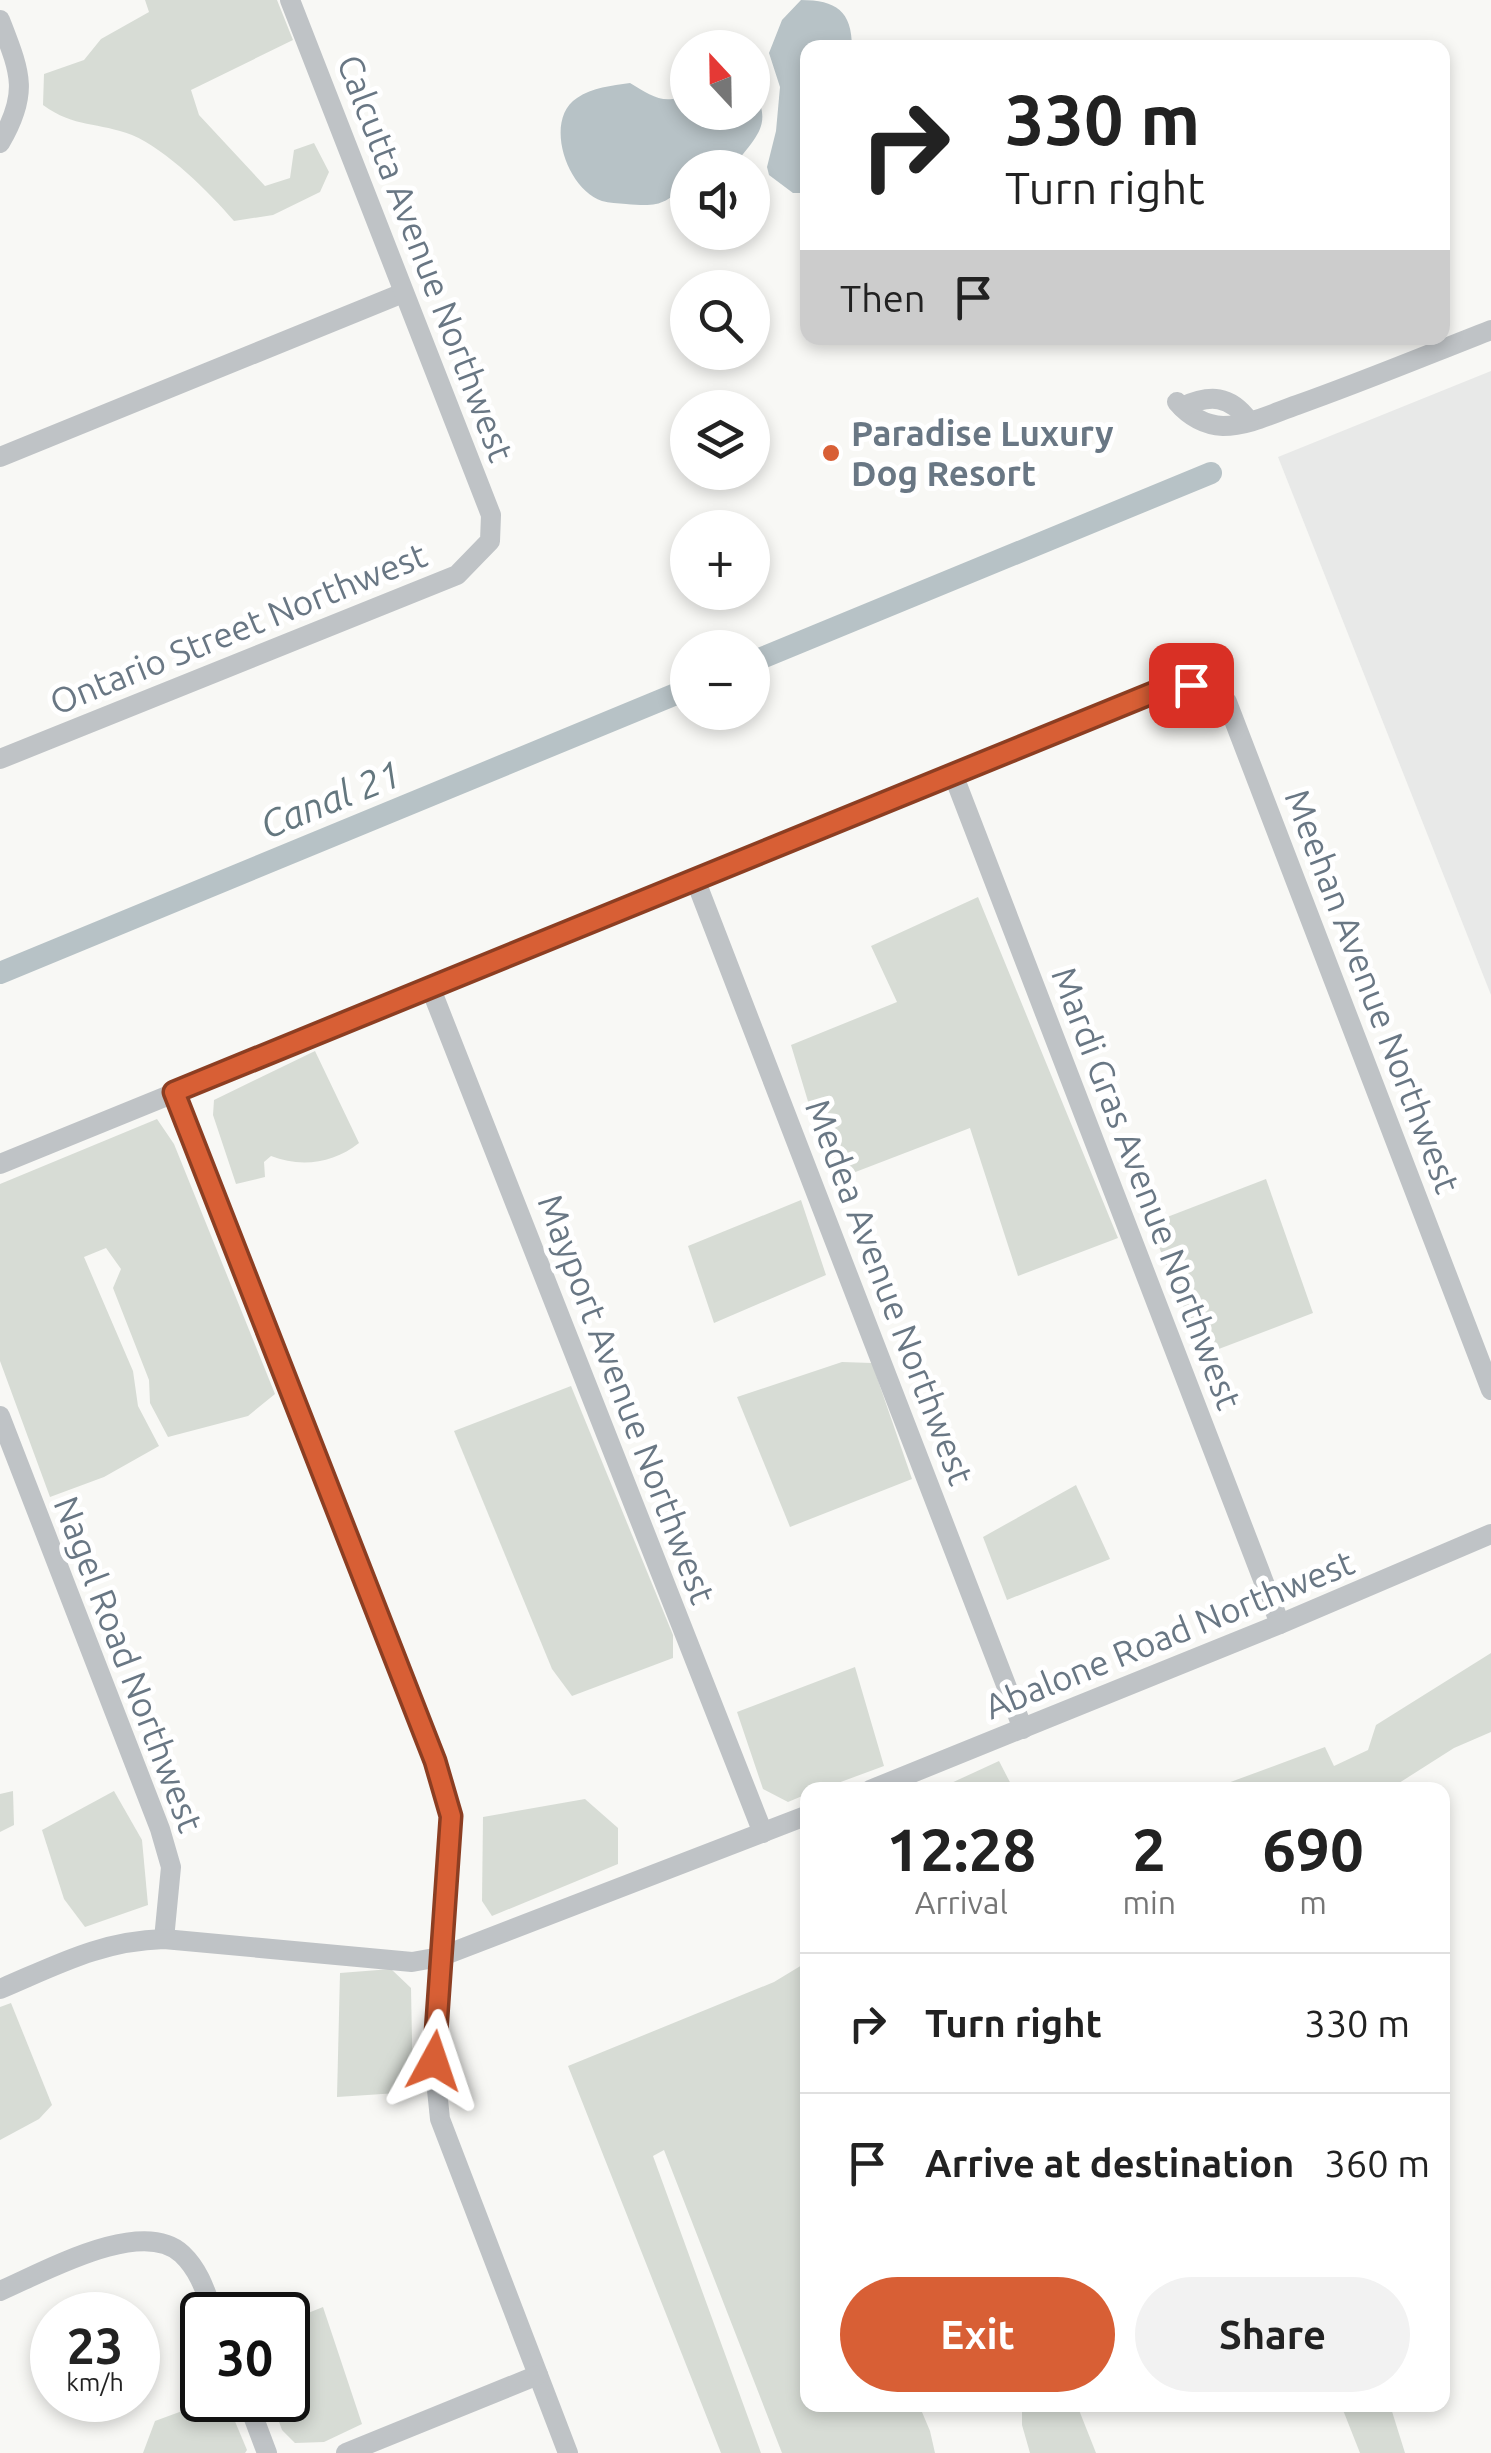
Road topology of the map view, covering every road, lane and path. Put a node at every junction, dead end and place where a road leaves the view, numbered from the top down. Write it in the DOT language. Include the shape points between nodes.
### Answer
graph roads {
  1 [pos="290,0"];
  2 [pos="0,20"];
  3 [pos="0,144"];
  4 [pos="403,293"];
  5 [pos="1491,330"];
  6 [pos="1179,405"];
  7 [pos="0,456"];
  8 [pos="490,541"];
  9 [pos="0,759"];
  10 [pos="953,774"];
  11 [pos="695,879"];
  12 [pos="432,989"];
  13 [pos="174,1092"];
  14 [pos="0,1164"];
  15 [pos="1491,1390"];
  16 [pos="0,1416"];
  17 [pos="1491,1534"];
  18 [pos="1280,1624"];
  19 [pos="1023,1728"];
  20 [pos="890,1782"];
  21 [pos="800,1818"];
  22 [pos="763,1833"];
  23 [pos="164,1939"];
  24 [pos="440,1958"];
  25 [pos="0,1989"];
  26 [pos="0,2291"];
  27 [pos="206,2292"];
  28 [pos="538,2375"];
  29 [pos="255,2422"];
  30 [pos="267,2453"];
  31 [pos="346,2453"];
  32 [pos="568,2453"];
  1 -- 4 [label="street, Calcutta Avenue Northwest"];
  2 -- 3 [label="street" via="20,83 16,116"];
  4 -- 7 [label="street"];
  4 -- 8 [label="street, Calcutta Avenue Northwest" via="491,515"];
  5 -- 6 [label="street" via="1249,422 1218,398"];
  8 -- 9 [label="street, Ontario Street Northwest" via="457,576"];
  10 -- 11 [label="street"];
  10 -- 15 [label="street, Meehan Avenue Northwest" via="1182,683 1227,702"];
  10 -- 18 [label="street, Mardi Gras Avenue Northwest"];
  11 -- 12 [label="street"];
  11 -- 19 [label="street, Medea Avenue Northwest"];
  12 -- 13 [label="street"];
  12 -- 22 [label="street, Mayport Avenue Northwest"];
  13 -- 14 [label="street"];
  13 -- 24 [label="street" via="440,1773 451,1816"];
  16 -- 23 [label="street, Nagel Road Northwest" via="160,1829 171,1867"];
  17 -- 18 [label="street, Abalone Road Northwest"];
  18 -- 19 [label="street, Abalone Road Northwest"];
  19 -- 20 [label="street, Abalone Road Northwest"];
  21 -- 22 [label="street"];
  22 -- 24 [label="street"];
  23 -- 24 [label="street" via="412,1962"];
  23 -- 25 [label="street" via="103,1946"];
  24 -- 28 [label="street" via="434,2061 440,2119"];
  26 -- 27 [label="street" via="108,2246 146,2240 178,2250"];
  28 -- 31 [label="street"];
  28 -- 32 [label="street"];
  29 -- 30 [label="street"];
}
